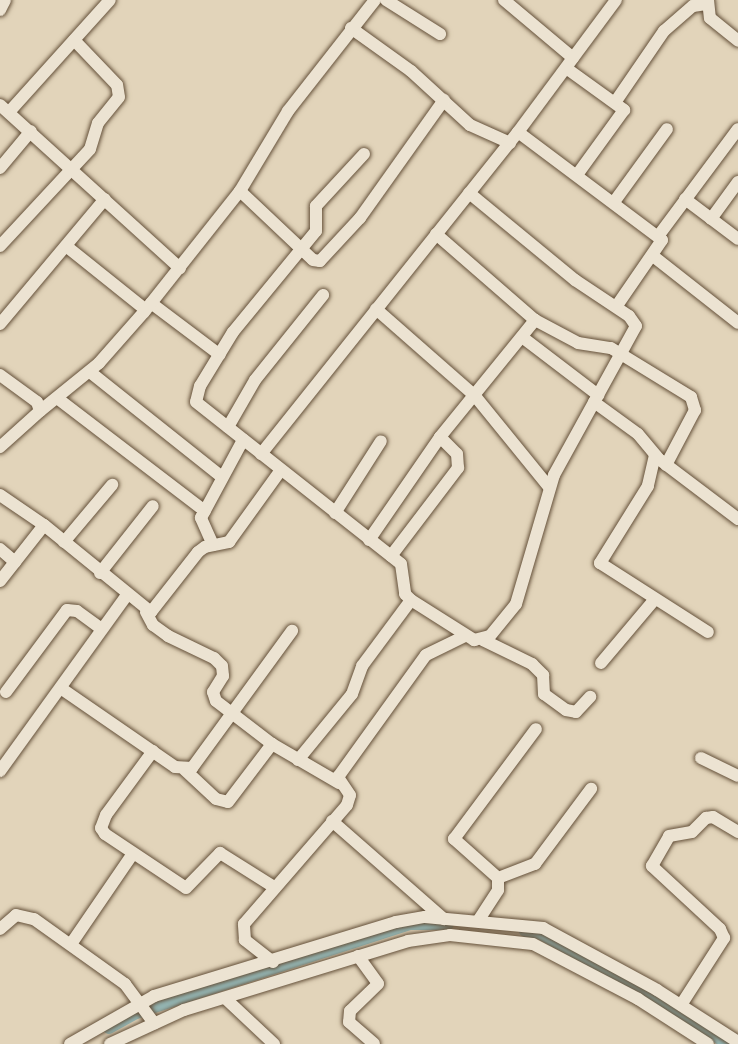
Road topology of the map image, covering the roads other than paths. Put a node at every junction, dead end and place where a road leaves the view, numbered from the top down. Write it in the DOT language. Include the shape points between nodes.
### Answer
graph roads {
  1 [pos="5,0"];
  2 [pos="110,0"];
  3 [pos="375,0"];
  4 [pos="386,0"];
  5 [pos="504,0"];
  6 [pos="616,0"];
  7 [pos="707,2"];
  8 [pos="0,10"];
  9 [pos="351,28"];
  10 [pos="440,34"];
  11 [pos="74,40"];
  12 [pos="738,42"];
  13 [pos="570,63"];
  14 [pos="444,100"];
  15 [pos="616,101"];
  16 [pos="5,108"];
  17 [pos="666,129"];
  18 [pos="738,129"];
  19 [pos="31,131"];
  20 [pos="518,132"];
  21 [pos="510,143"];
  22 [pos="364,154"];
  23 [pos="0,168"];
  24 [pos="71,169"];
  25 [pos="578,175"];
  26 [pos="738,182"];
  27 [pos="240,191"];
  28 [pos="470,193"];
  29 [pos="685,199"];
  30 [pos="105,200"];
  31 [pos="614,202"];
  32 [pos="711,219"];
  33 [pos="436,234"];
  34 [pos="659,235"];
  35 [pos="738,239"];
  36 [pos="0,246"];
  37 [pos="66,246"];
  38 [pos="303,248"];
  39 [pos="653,256"];
  40 [pos="180,268"];
  41 [pos="323,295"];
  42 [pos="148,306"];
  43 [pos="616,307"];
  44 [pos="376,309"];
  45 [pos="535,320"];
  46 [pos="738,323"];
  47 [pos="0,324"];
  48 [pos="522,337"];
  49 [pos="622,354"];
  50 [pos="220,355"];
  51 [pos="90,372"];
  52 [pos="0,375"];
  53 [pos="475,396"];
  54 [pos="57,398"];
  55 [pos="596,398"];
  56 [pos="40,411"];
  57 [pos="228,427"];
  58 [pos="440,437"];
  59 [pos="243,440"];
  60 [pos="381,441"];
  61 [pos="0,447"];
  62 [pos="261,454"];
  63 [pos="655,455"];
  64 [pos="666,465"];
  65 [pos="280,470"];
  66 [pos="222,477"];
  67 [pos="112,485"];
  68 [pos="549,487"];
  69 [pos="0,495"];
  70 [pos="153,506"];
  71 [pos="205,511"];
  72 [pos="335,513"];
  73 [pos="738,519"];
  74 [pos="44,525"];
  75 [pos="369,540"];
  76 [pos="64,542"];
  77 [pos="213,545"];
  78 [pos="0,549"];
  79 [pos="391,556"];
  80 [pos="15,562"];
  81 [pos="100,573"];
  82 [pos="0,581"];
  83 [pos="126,596"];
  84 [pos="411,600"];
  85 [pos="654,600"];
  86 [pos="146,612"];
  87 [pos="100,628"];
  88 [pos="292,631"];
  89 [pos="708,632"];
  90 [pos="465,636"];
  91 [pos="483,640"];
  92 [pos="601,663"];
  93 [pos="62,689"];
  94 [pos="6,692"];
  95 [pos="590,697"];
  96 [pos="231,712"];
  97 [pos="536,729"];
  98 [pos="272,744"];
  99 [pos="153,751"];
  100 [pos="701,758"];
  101 [pos="298,760"];
  102 [pos="185,770"];
  103 [pos="0,771"];
  104 [pos="738,776"];
  105 [pos="339,783"];
  106 [pos="591,789"];
  107 [pos="332,820"];
  108 [pos="738,832"];
  109 [pos="132,855"];
  110 [pos="498,878"];
  111 [pos="274,887"];
  112 [pos="444,919"];
  113 [pos="478,921"];
  114 [pos="0,928"];
  115 [pos="71,945"];
  116 [pos="358,956"];
  117 [pos="273,962"];
  118 [pos="226,999"];
  119 [pos="681,1005"];
  120 [pos="146,1012"];
  121 [pos="738,1042"];
  122 [pos="70,1044"];
  123 [pos="110,1044"];
  124 [pos="274,1044"];
  125 [pos="374,1044"];
  126 [pos="708,1044"];
  1 -- 8 [label="street"];
  2 -- 11 [label="street"];
  3 -- 9 [label="street"];
  4 -- 10 [label="street"];
  5 -- 13 [label="street"];
  6 -- 13 [label="street"];
  7 -- 12 [label="street" via="710,18"];
  7 -- 15 [label="street" via="693,6 664,31"];
  9 -- 14 [label="street"];
  9 -- 27 [label="street" via="288,111"];
  11 -- 16 [label="street"];
  11 -- 24 [label="street" via="120,91 115,104 98,123 94,145"];
  13 -- 15 [label="street"];
  13 -- 20 [label="street"];
  14 -- 21 [label="street" via="470,125"];
  14 -- 38 [label="street" via="360,218 325,258 313,260"];
  15 -- 25 [label="street" via="623,106 622,114"];
  16 -- 19 [label="street"];
  17 -- 31 [label="street"];
  18 -- 29 [label="street"];
  19 -- 23 [label="street"];
  19 -- 24 [label="street"];
  20 -- 21 [label="street"];
  20 -- 25 [label="street"];
  21 -- 28 [label="street"];
  22 -- 38 [label="street" via="316,206 316,231"];
  24 -- 30 [label="street"];
  24 -- 36 [label="street"];
  25 -- 31 [label="street"];
  26 -- 32 [label="street"];
  27 -- 38 [label="street"];
  27 -- 40 [label="street"];
  28 -- 33 [label="street"];
  28 -- 43 [label="street" via="575,280"];
  29 -- 32 [label="street"];
  29 -- 34 [label="street"];
  30 -- 37 [label="street"];
  30 -- 40 [label="street"];
  31 -- 34 [label="street"];
  32 -- 35 [label="street"];
  33 -- 44 [label="street"];
  33 -- 45 [label="street"];
  34 -- 39 [label="street" via="661,245"];
  37 -- 42 [label="street"];
  37 -- 47 [label="street"];
  38 -- 50 [label="street" via="241,321"];
  39 -- 43 [label="street"];
  39 -- 46 [label="street"];
  40 -- 42 [label="street"];
  41 -- 57 [label="street" via="255,380"];
  42 -- 50 [label="street"];
  42 -- 51 [label="street"];
  43 -- 49 [label="street" via="636,326"];
  44 -- 53 [label="street"];
  44 -- 62 [label="street"];
  45 -- 48 [label="street"];
  45 -- 49 [label="street" via="570,340"];
  48 -- 53 [label="street"];
  48 -- 55 [label="street"];
  49 -- 55 [label="street"];
  49 -- 64 [label="street" via="695,403"];
  50 -- 57 [label="street" via="200,386 196,402"];
  51 -- 54 [label="street"];
  51 -- 66 [label="street"];
  52 -- 56 [label="street" via="37,402"];
  53 -- 58 [label="street"];
  53 -- 68 [label="street"];
  54 -- 56 [label="street"];
  54 -- 71 [label="street"];
  55 -- 63 [label="street" via="638,434"];
  55 -- 68 [label="street"];
  56 -- 61 [label="street"];
  57 -- 59 [label="street"];
  58 -- 75 [label="street"];
  58 -- 79 [label="street" via="457,453 458,468"];
  59 -- 62 [label="street"];
  59 -- 66 [label="street"];
  60 -- 72 [label="street"];
  62 -- 65 [label="street"];
  63 -- 64 [label="street"];
  63 -- 85 [label="street" via="648,486 600,563"];
  64 -- 73 [label="street"];
  65 -- 72 [label="street"];
  65 -- 77 [label="street" via="229,542"];
  66 -- 71 [label="street"];
  67 -- 76 [label="street"];
  68 -- 91 [label="street" via="516,604"];
  69 -- 74 [label="street"];
  70 -- 81 [label="street"];
  71 -- 77 [label="street" via="201,525"];
  72 -- 75 [label="street"];
  74 -- 76 [label="street"];
  74 -- 80 [label="street"];
  75 -- 79 [label="street"];
  76 -- 81 [label="street"];
  77 -- 86 [label="street" via="198,552 155,610"];
  78 -- 80 [label="street"];
  79 -- 84 [label="street" via="404,570 405,594"];
  80 -- 82 [label="street"];
  81 -- 83 [label="street"];
  83 -- 86 [label="street"];
  83 -- 87 [label="street"];
  84 -- 90 [label="street"];
  84 -- 101 [label="street" via="362,666 352,694"];
  85 -- 89 [label="street"];
  85 -- 92 [label="street"];
  86 -- 96 [label="street" via="153,625 168,636 214,658 222,666 223,676 213,696"];
  87 -- 93 [label="street"];
  87 -- 94 [label="street" via="77,611 67,610"];
  88 -- 96 [label="street"];
  90 -- 91 [label="street"];
  90 -- 105 [label="street" via="426,655 343,770"];
  91 -- 95 [label="street" via="532,664 543,675 544,694 566,710 576,712"];
  93 -- 99 [label="street"];
  93 -- 103 [label="street"];
  96 -- 98 [label="street"];
  96 -- 102 [label="street" via="203,756"];
  97 -- 110 [label="street" via="453,839"];
  98 -- 101 [label="street"];
  98 -- 102 [label="street" via="228,802 216,799"];
  99 -- 102 [label="street"];
  99 -- 109 [label="street" via="102,822 105,834"];
  100 -- 104 [label="street"];
  101 -- 105 [label="street"];
  105 -- 107 [label="street" via="350,800"];
  106 -- 110 [label="street" via="535,864"];
  107 -- 111 [label="street"];
  107 -- 112 [label="street"];
  108 -- 119 [label="street" via="712,817 706,818 692,832 669,836 652,866 720,929 724,938"];
  109 -- 111 [label="street" via="186,888 220,853"];
  109 -- 115 [label="street"];
  110 -- 113 [label="street" via="498,891"];
  111 -- 117 [label="street" via="244,924 242,932 245,940"];
  112 -- 113 [label="street"];
  112 -- 117 [label="street" via="396,922"];
  113 -- 119 [label="street" via="543,928"];
  114 -- 115 [label="street" via="16,915 23,915"];
  115 -- 120 [label="street" via="125,984"];
  116 -- 118 [label="street"];
  116 -- 125 [label="street" via="378,984 350,1011 349,1022"];
  116 -- 126 [label="street" via="418,938 450,935 524,942 638,999"];
  117 -- 120 [label="street"];
  118 -- 120 [label="street" via="184,1010"];
  118 -- 124 [label="street"];
  119 -- 121 [label="street"];
  120 -- 122 [label="street"];
  120 -- 123 [label="street"];
}
